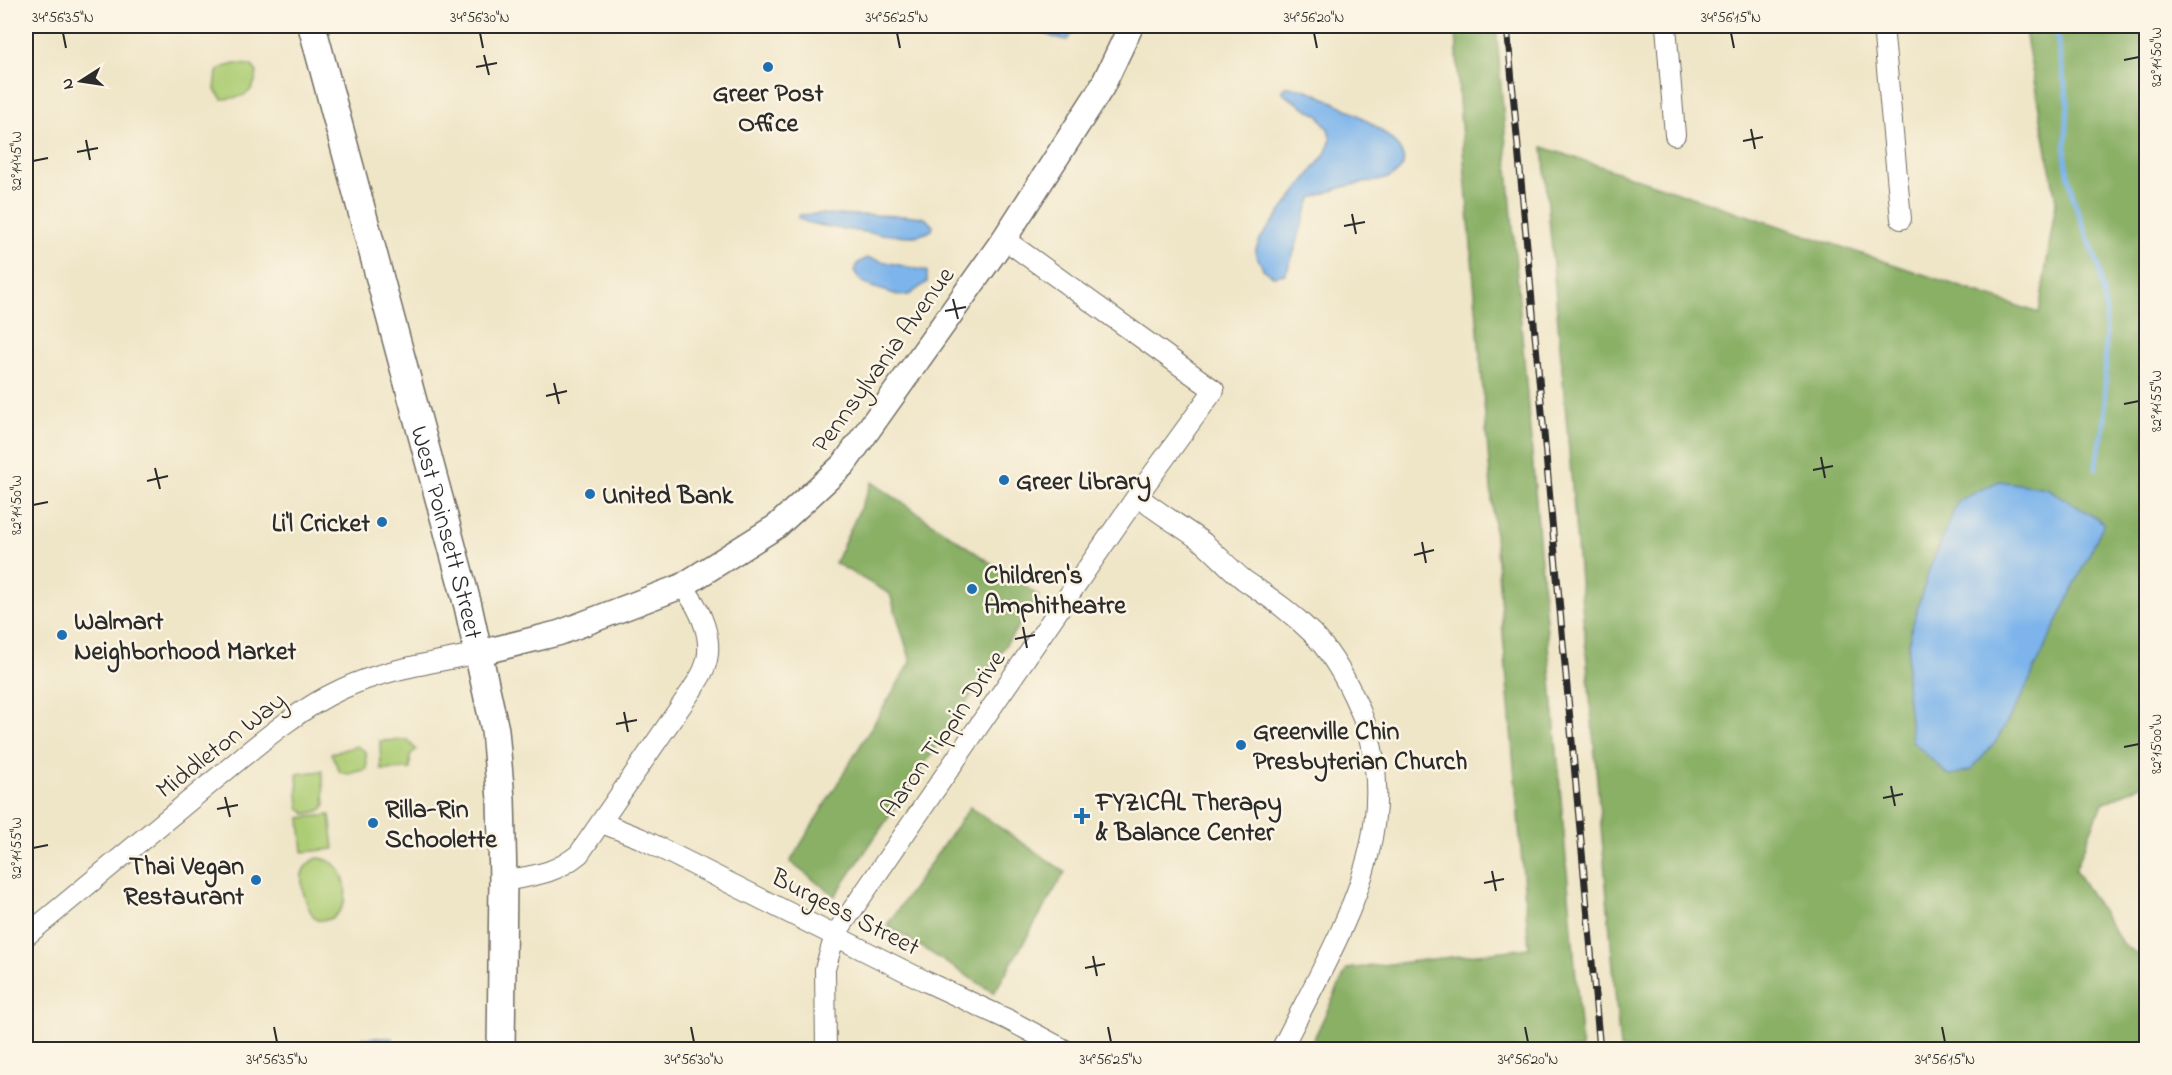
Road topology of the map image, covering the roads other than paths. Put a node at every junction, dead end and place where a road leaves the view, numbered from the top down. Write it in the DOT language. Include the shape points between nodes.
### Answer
graph roads {
  1 [pos="312,26"];
  2 [pos="1131,26"];
  3 [pos="1666,26"];
  4 [pos="1883,26"];
  5 [pos="1675,135"];
  6 [pos="1901,219"];
  7 [pos="1004,239"];
  8 [pos="1137,496"];
  9 [pos="682,586"];
  10 [pos="479,652"];
  11 [pos="602,823"];
  12 [pos="502,881"];
  13 [pos="835,935"];
  14 [pos="26,936"];
  15 [pos="501,1050"];
  16 [pos="826,1050"];
  17 [pos="1065,1050"];
  18 [pos="1281,1050"];
  1 -- 10 [label="main road, West Poinsett Street"];
  2 -- 7 [label="street, Pennsylvania Avenue" via="1102,87"];
  3 -- 5 [label="street"];
  4 -- 6 [label="street"];
  7 -- 8 [label="street, Aaron Tippin Drive" via="1214,390"];
  7 -- 9 [label="street, Pennsylvania Avenue" via="844,464 777,526"];
  8 -- 13 [label="street, Aaron Tippin Drive"];
  8 -- 18 [label="street" via="1204,544 1314,635 1345,678 1366,727 1377,790 1370,852 1348,914"];
  9 -- 10 [label="street, Pennsylvania Avenue" via="559,633"];
  9 -- 11 [label="street" via="693,599 706,635 705,669"];
  10 -- 12 [label="main road, West Poinsett Street" via="495,730"];
  10 -- 14 [label="street, Middleton Way" via="363,681 298,714"];
  11 -- 12 [label="street" via="579,854 564,866"];
  11 -- 13 [label="street, Burgess Street"];
  12 -- 15 [label="main road, West Poinsett Street"];
  13 -- 16 [label="street, Aaron Tippin Drive" via="825,969"];
  13 -- 17 [label="street, Burgess Street"];
}
